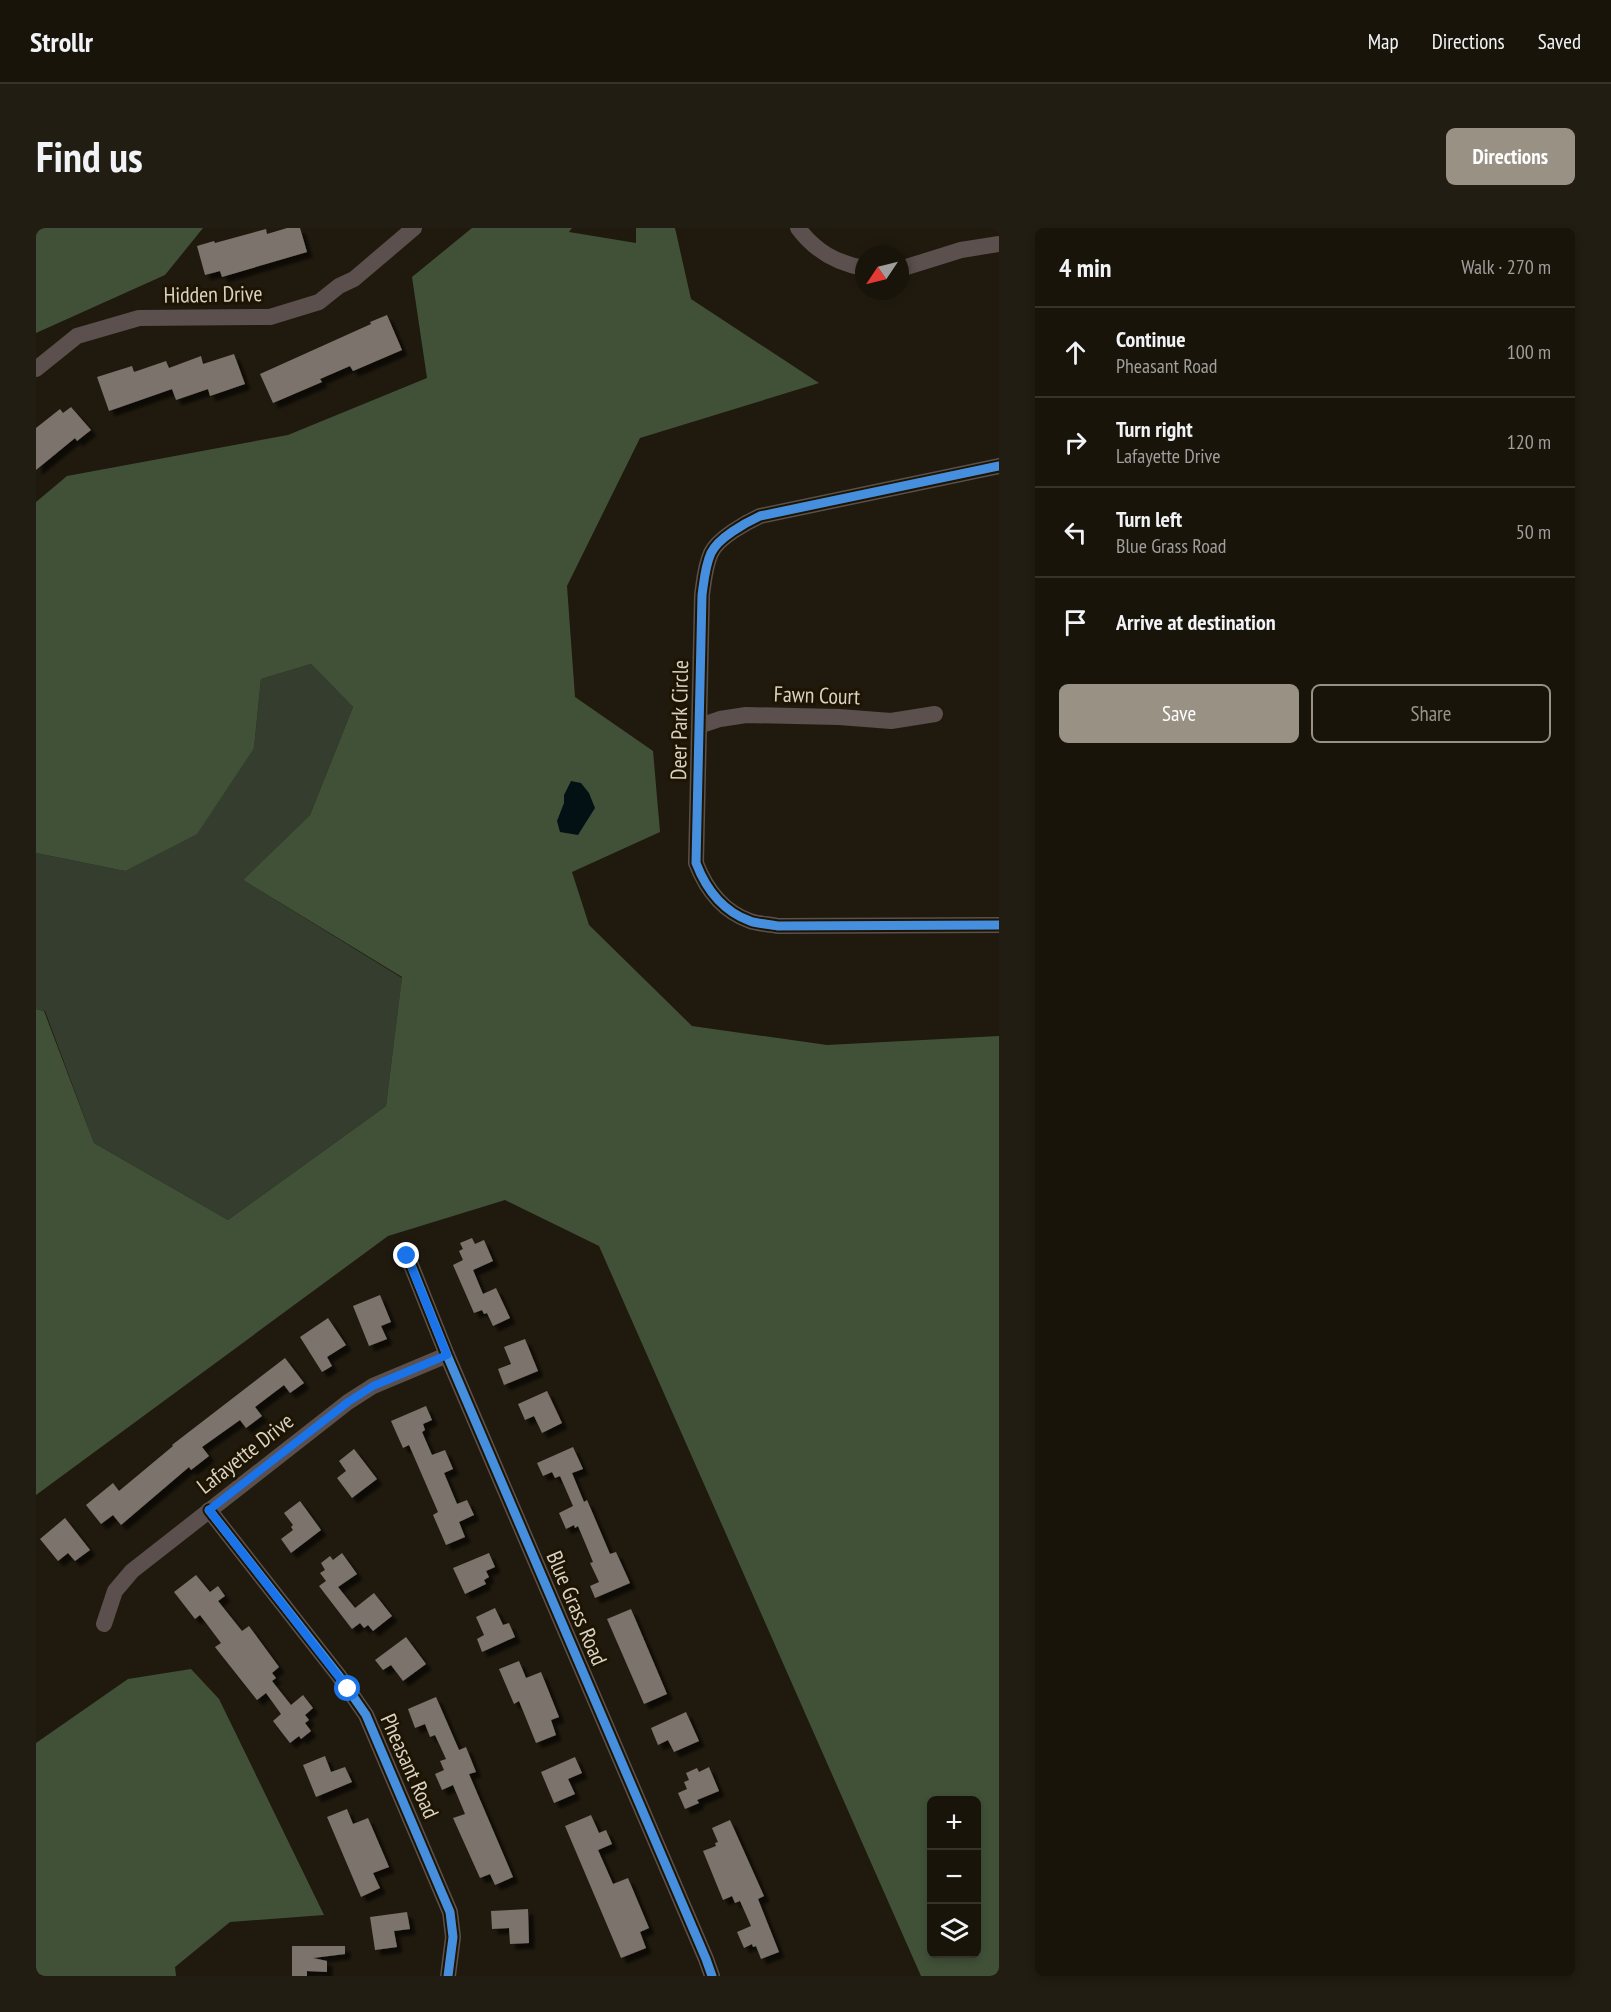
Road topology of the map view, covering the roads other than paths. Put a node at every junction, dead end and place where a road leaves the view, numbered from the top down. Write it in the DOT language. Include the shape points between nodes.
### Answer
graph roads {
  1 [pos="414,228"];
  2 [pos="798,228"];
  3 [pos="999,244"];
  4 [pos="855,266"];
  5 [pos="909,266"];
  6 [pos="36,369"];
  7 [pos="999,466"];
  8 [pos="935,714"];
  9 [pos="699,726"];
  10 [pos="999,925"];
  11 [pos="407,1256"];
  12 [pos="447,1355"];
  13 [pos="209,1510"];
  14 [pos="104,1624"];
  15 [pos="448,1976"];
  16 [pos="712,1976"];
  1 -- 6 [label="street, Hidden Drive" via="354,279 319,302 270,317 139,318 77,336"];
  2 -- 4 [label="street" via="825,255"];
  3 -- 5 [label="street" via="961,250"];
  7 -- 9 [label="street, Deer Park Circle" via="760,516 720,542 711,552 702,596"];
  8 -- 9 [label="street, Fawn Court" via="891,721 746,715"];
  9 -- 10 [label="street, Deer Park Circle" via="696,862 703,882 724,906 750,921 778,926"];
  11 -- 12 [label="street, Blue Grass Road"];
  12 -- 13 [label="street, Lafayette Drive" via="373,1386 348,1402"];
  12 -- 16 [label="street, Blue Grass Road"];
  13 -- 14 [label="street, Lafayette Drive" via="123,1580 109,1604"];
  13 -- 15 [label="street, Pheasant Road" via="339,1676 372,1725 450,1912 453,1937"];
}
